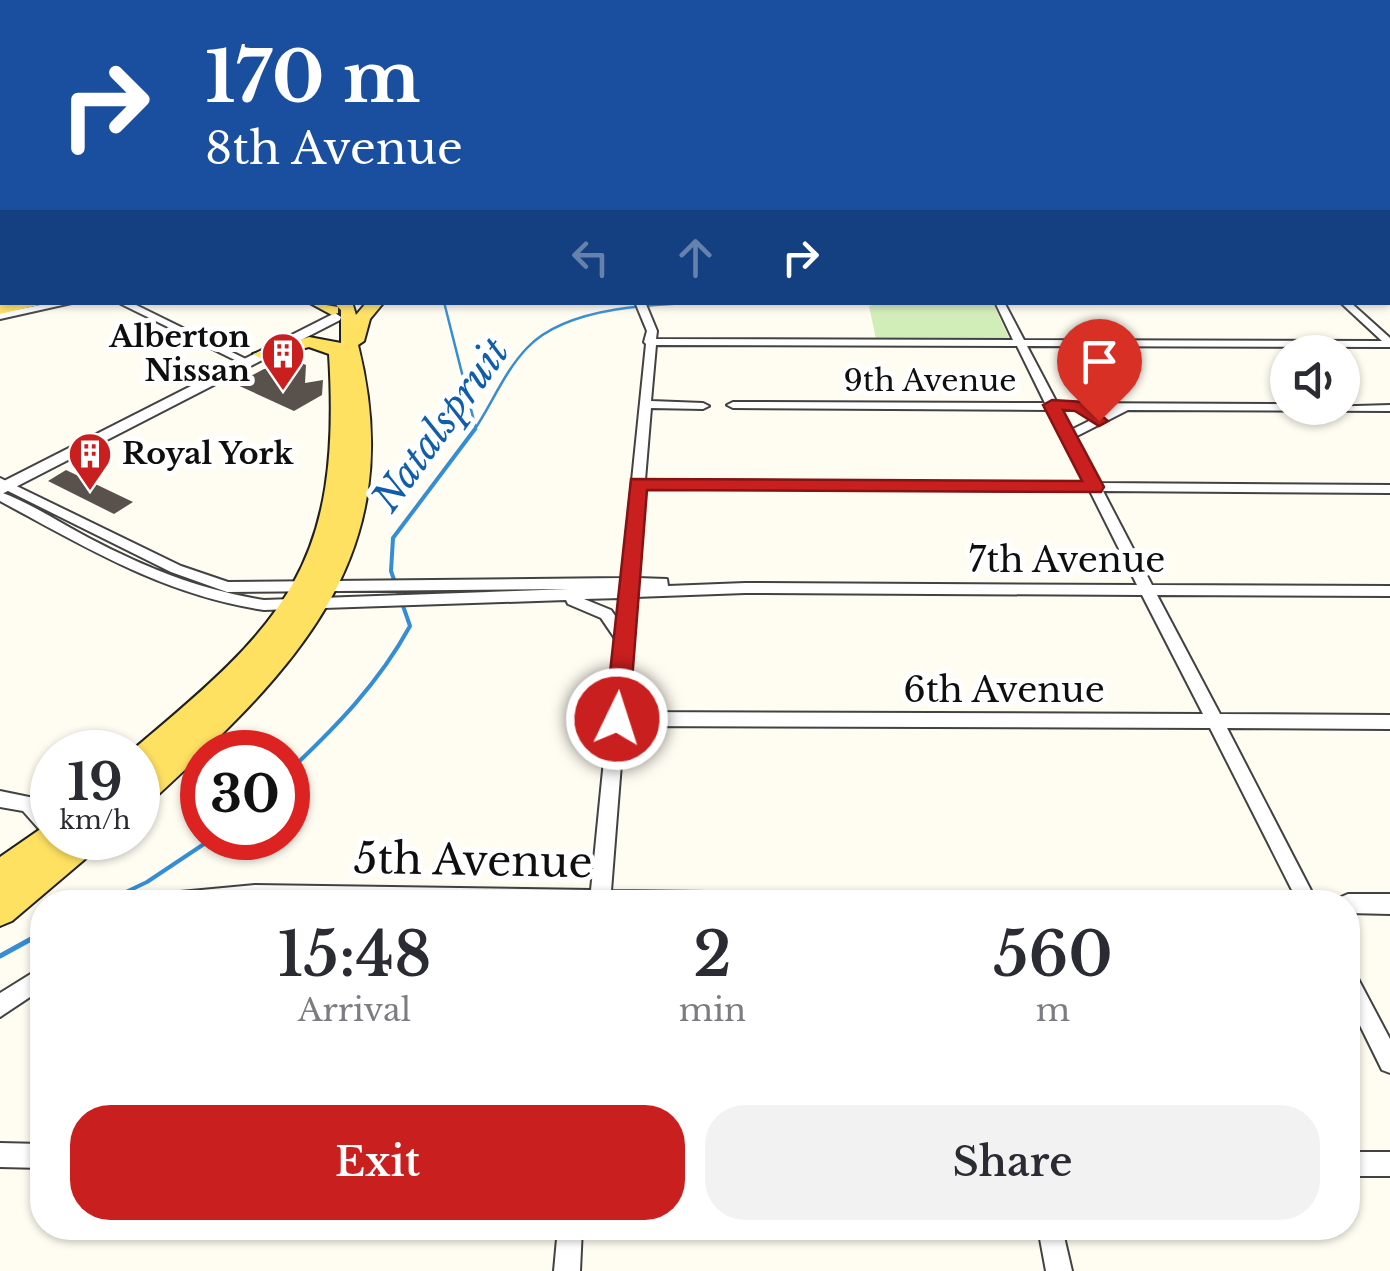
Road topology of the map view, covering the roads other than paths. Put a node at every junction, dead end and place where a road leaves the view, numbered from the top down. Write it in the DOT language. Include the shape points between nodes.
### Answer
graph roads {
  1 [pos="29,305"];
  2 [pos="128,305"];
  3 [pos="374,305"];
  4 [pos="642,305"];
  5 [pos="1002,305"];
  6 [pos="1347,305"];
  7 [pos="341,306"];
  8 [pos="1,307"];
  9 [pos="650,342"];
  10 [pos="1022,342"];
  11 [pos="1390,343"];
  12 [pos="249,358"];
  13 [pos="346,361"];
  14 [pos="644,404"];
  15 [pos="1052,405"];
  16 [pos="702,406"];
  17 [pos="732,406"];
  18 [pos="1079,406"];
  19 [pos="1128,406"];
  20 [pos="1390,408"];
  21 [pos="1099,421"];
  22 [pos="1068,436"];
  23 [pos="638,484"];
  24 [pos="2,486"];
  25 [pos="1094,487"];
  26 [pos="1390,489"];
  27 [pos="627,587"];
  28 [pos="1146,589"];
  29 [pos="426,591"];
  30 [pos="1390,591"];
  31 [pos="310,596"];
  32 [pos="552,596"];
  33 [pos="623,638"];
  34 [pos="617,719"];
  35 [pos="1213,720"];
  36 [pos="1390,722"];
  37 [pos="160,744"];
  38 [pos="160,775"];
  39 [pos="0,799"];
  40 [pos="30,806"];
  41 [pos="30,859"];
  42 [pos="45,860"];
  43 [pos="0,877"];
  44 [pos="601,890"];
  45 [pos="1302,890"];
  46 [pos="1360,904"];
  47 [pos="1390,904"];
  48 [pos="0,910"];
  49 [pos="30,986"];
  50 [pos="1360,1003"];
  51 [pos="0,1006"];
  52 [pos="1390,1062"];
  53 [pos="0,1156"];
  54 [pos="30,1156"];
  55 [pos="1360,1164"];
  56 [pos="1390,1164"];
  57 [pos="569,1240"];
  58 [pos="1053,1240"];
  59 [pos="567,1271"];
  60 [pos="1059,1271"];
  1 -- 8 [label="street"];
  2 -- 12 [label="street"];
  3 -- 13 [label="main road"];
  4 -- 9 [label="street"];
  5 -- 10 [label="street"];
  6 -- 11 [label="street"];
  7 -- 12 [label="street"];
  7 -- 12 [label="street"];
  7 -- 13 [label="main road"];
  9 -- 10 [label="street"];
  9 -- 14 [label="street"];
  10 -- 11 [label="street"];
  10 -- 15 [label="street"];
  12 -- 13 [label="main road" via="322,342"];
  12 -- 24 [label="street"];
  13 -- 31 [label="main road" via="360,486 349,540"];
  14 -- 16 [label="street"];
  14 -- 23 [label="street"];
  15 -- 17 [label="street, 9th Avenue"];
  15 -- 18 [label="street, 9th Avenue"];
  15 -- 22 [label="street"];
  18 -- 19 [label="street, 9th Avenue"];
  18 -- 21 [label="street"];
  19 -- 20 [label="street, 9th Avenue"];
  19 -- 21 [label="street, 9th Avenue"];
  21 -- 22 [label="street, 9th Avenue"];
  22 -- 25 [label="street"];
  23 -- 25 [label="street"];
  23 -- 27 [label="street"];
  24 -- 31 [label="street" via="188,590 240,603"];
  25 -- 26 [label="street"];
  25 -- 28 [label="street"];
  27 -- 28 [label="street, 7th Avenue"];
  27 -- 29 [label="street, 7th Avenue"];
  27 -- 32 [label="street, 7th Avenue"];
  27 -- 33 [label="street"];
  28 -- 30 [label="street, 7th Avenue"];
  28 -- 35 [label="street"];
  29 -- 31 [label="street"];
  29 -- 32 [label="street, 7th Avenue"];
  31 -- 37 [label="main road"];
  31 -- 38 [label="main road" via="242,700"];
  32 -- 33 [label="street" via="595,607"];
  33 -- 34 [label="street"];
  34 -- 35 [label="street, 6th Avenue"];
  34 -- 44 [label="street"];
  35 -- 36 [label="street, 6th Avenue"];
  35 -- 45 [label="street"];
  39 -- 40 [label="street"];
  41 -- 43 [label="main road"];
  42 -- 48 [label="main road"];
  46 -- 47 [label="street"];
  49 -- 51 [label="street"];
  50 -- 52 [label="street"];
  53 -- 54 [label="street"];
  55 -- 56 [label="street"];
  57 -- 59 [label="street"];
  58 -- 60 [label="street"];
}
